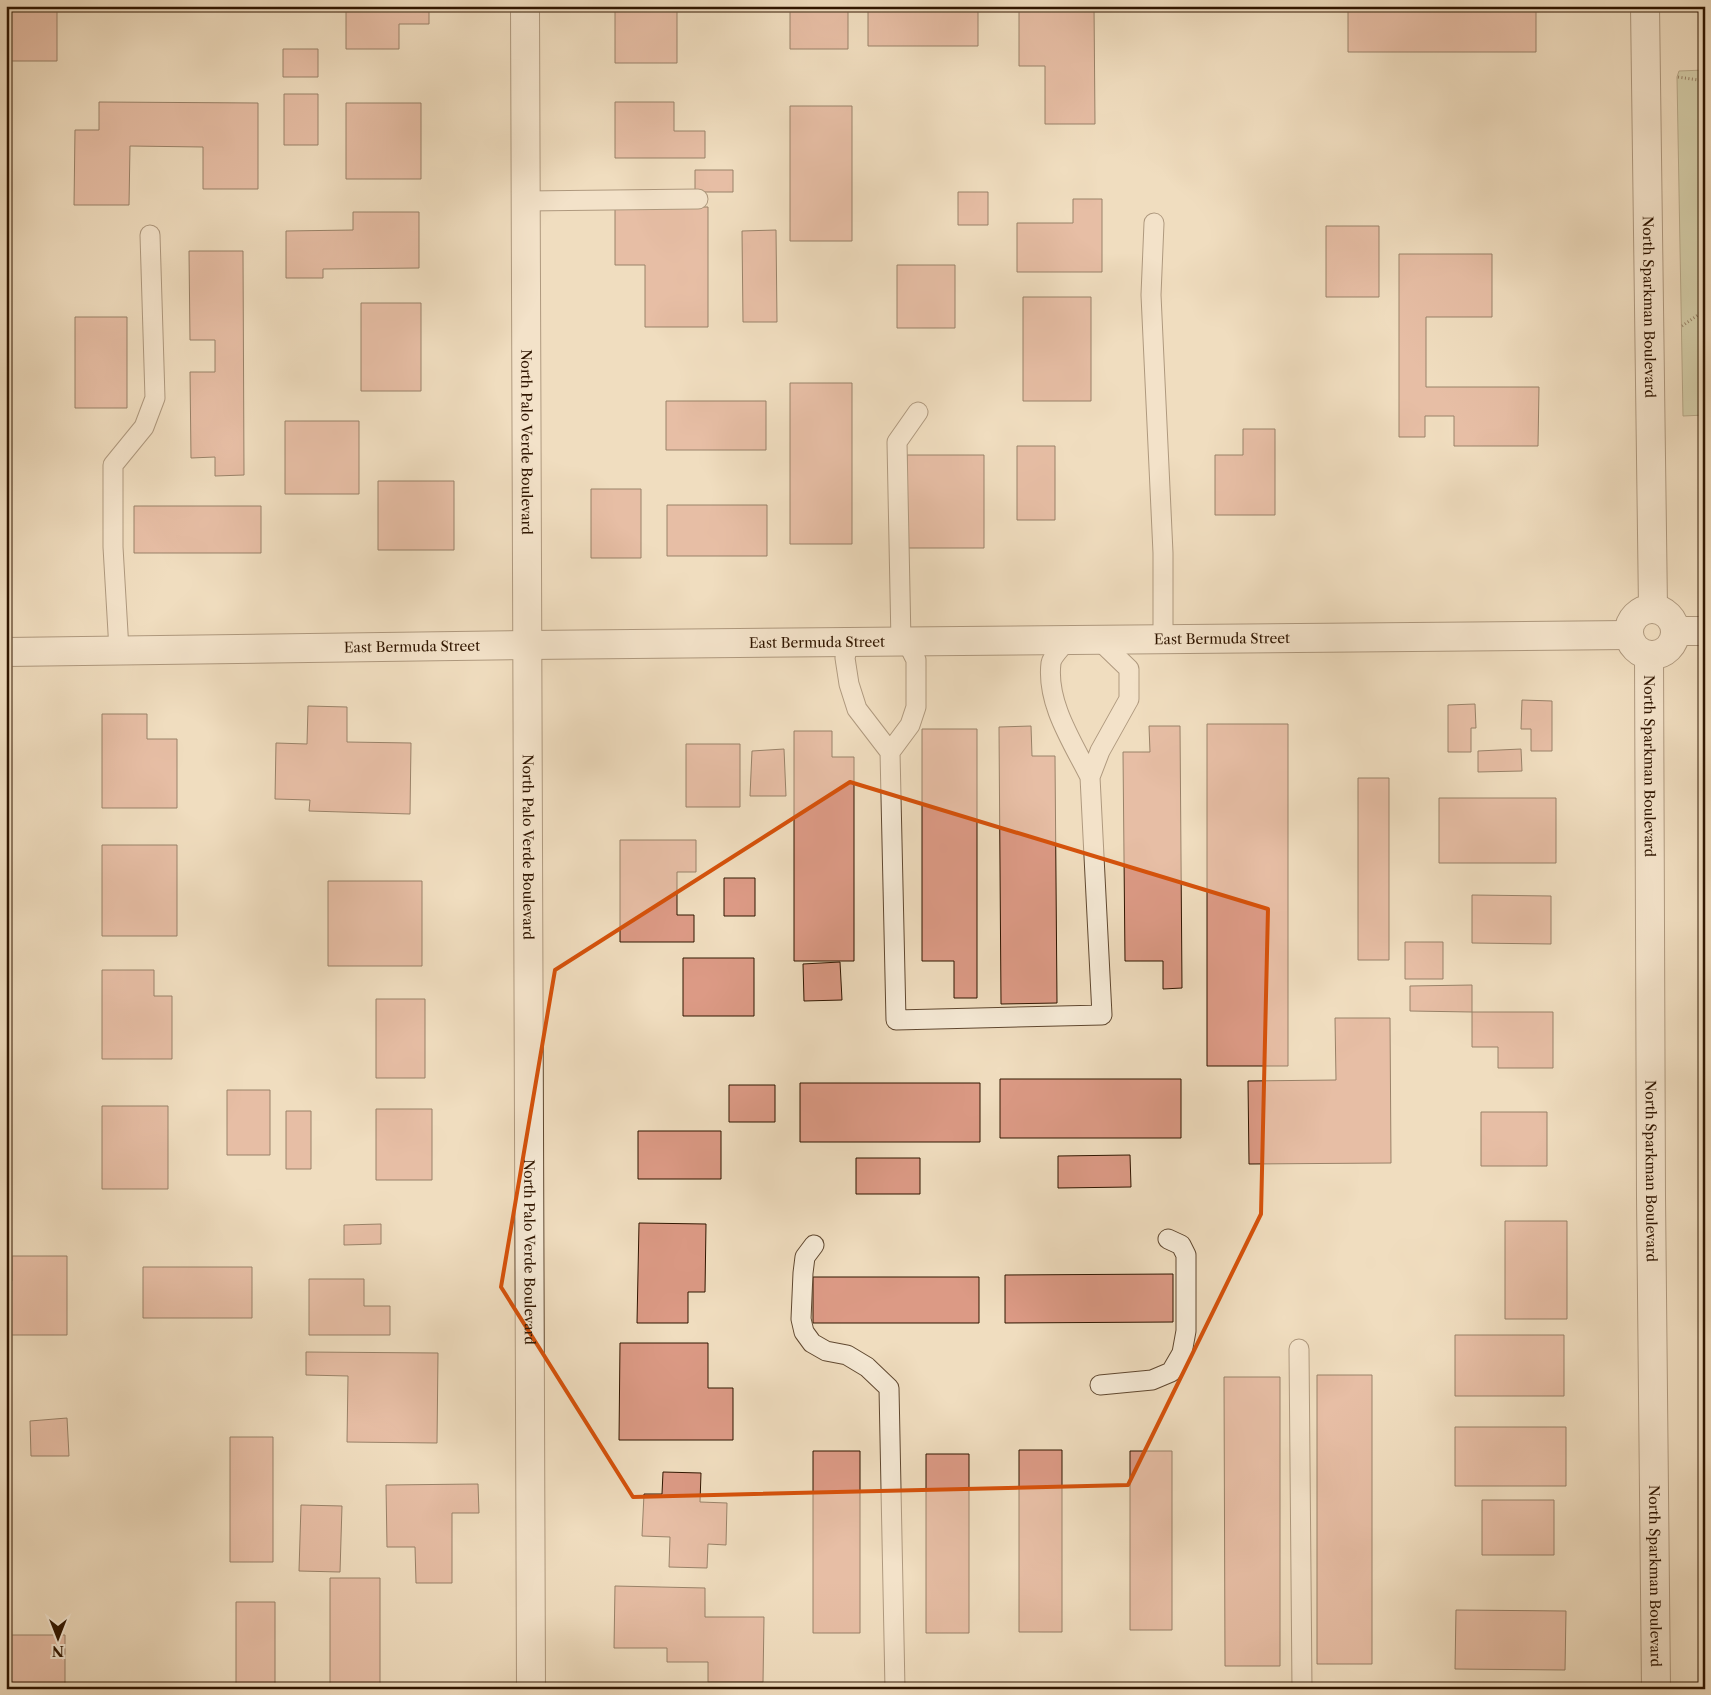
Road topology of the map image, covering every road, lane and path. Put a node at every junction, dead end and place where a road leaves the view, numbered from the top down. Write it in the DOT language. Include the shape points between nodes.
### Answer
graph roads {
  1 [pos="525,6"];
  2 [pos="1645,6"];
  3 [pos="1677,77"];
  4 [pos="1705,81"];
  5 [pos="698,199"];
  6 [pos="526,201"];
  7 [pos="1154,223"];
  8 [pos="150,234"];
  9 [pos="918,412"];
  10 [pos="1653,608"];
  11 [pos="1675,631"];
  12 [pos="1705,631"];
  13 [pos="1628,635"];
  14 [pos="1099,640"];
  15 [pos="1163,640"];
  16 [pos="1066,641"];
  17 [pos="849,642"];
  18 [pos="904,642"];
  19 [pos="528,645"];
  20 [pos="119,650"];
  21 [pos="6,652"];
  22 [pos="1649,655"];
  23 [pos="890,752"];
  24 [pos="1090,777"];
  25 [pos="1168,1239"];
  26 [pos="814,1245"];
  27 [pos="1299,1349"];
  28 [pos="1100,1385"];
  29 [pos="531,1689"];
  30 [pos="896,1689"];
  31 [pos="1302,1689"];
  32 [pos="1656,1689"];
  1 -- 6 [label="street, North Palo Verde Boulevard"];
  2 -- 10 [label="street, North Sparkman Boulevard"];
  3 -- 4 [label="path"];
  5 -- 6 [label="lane"];
  6 -- 19 [label="street, North Palo Verde Boulevard"];
  7 -- 15 [label="lane" via="1150,294 1163,553"];
  8 -- 20 [label="lane" via="155,398 144,427 113,465 113,547"];
  9 -- 18 [label="lane" via="897,442"];
  10 -- 11 [label="street" via="1666,612 1672,618"];
  10 -- 13 [label="street" via="1636,614 1628,627"];
  11 -- 12 [label="street"];
  11 -- 22 [label="street" via="1670,647 1664,652"];
  13 -- 15 [label="street, East Bermuda Street"];
  13 -- 22 [label="street" via="1635,648"];
  14 -- 15 [label="street, East Bermuda Street"];
  14 -- 16 [label="street, East Bermuda Street"];
  14 -- 24 [label="lane" via="1129,669 1129,699 1100,751"];
  16 -- 18 [label="street, East Bermuda Street"];
  16 -- 24 [label="lane" via="1051,661 1052,690"];
  17 -- 18 [label="street, East Bermuda Street"];
  17 -- 19 [label="street, East Bermuda Street"];
  17 -- 23 [label="lane" via="845,658 857,709"];
  18 -- 23 [label="lane" via="916,660 916,707 910,725"];
  19 -- 20 [label="street, East Bermuda Street"];
  19 -- 29 [label="street, North Palo Verde Boulevard"];
  20 -- 21 [label="street, East Bermuda Street"];
  22 -- 32 [label="street, North Sparkman Boulevard"];
  23 -- 24 [label="lane" via="896,1020 1102,1015"];
  25 -- 28 [label="lane" via="1180,1246 1186,1255 1186,1332 1182,1353 1170,1372 1152,1380"];
  26 -- 30 [label="lane" via="805,1257 802,1273 804,1332 812,1343 826,1351 847,1355 867,1367 889,1388"];
  27 -- 31 [label="lane"];
}
